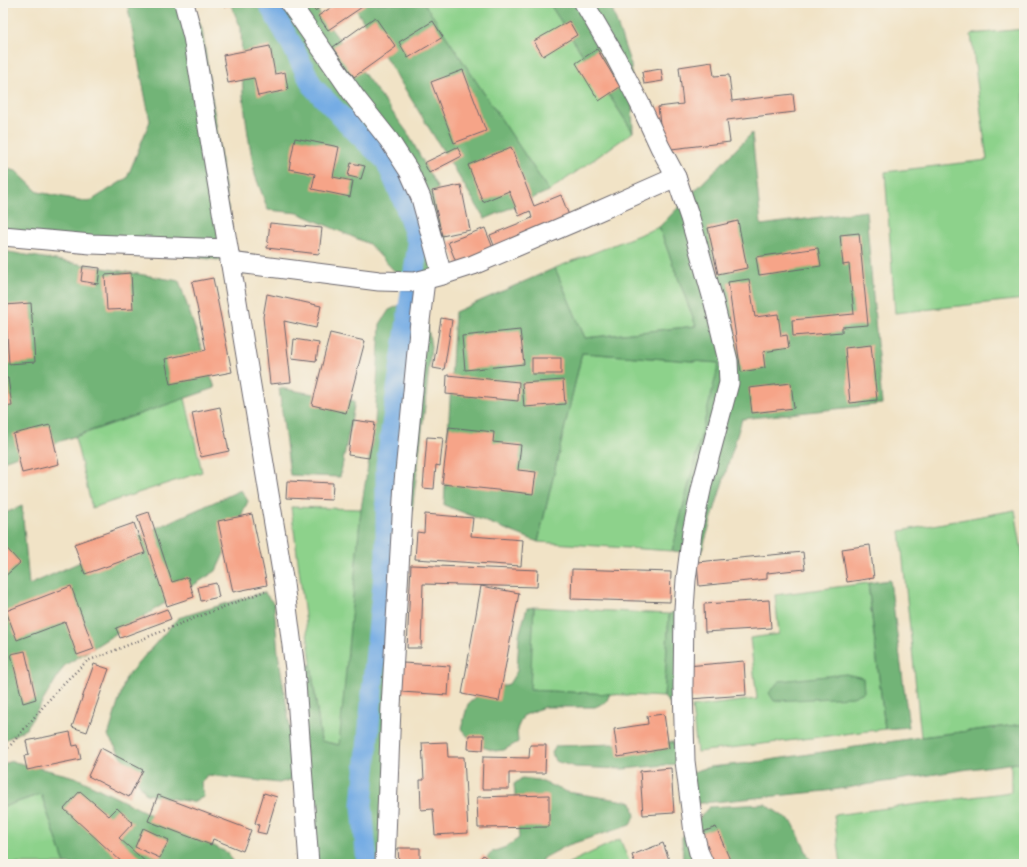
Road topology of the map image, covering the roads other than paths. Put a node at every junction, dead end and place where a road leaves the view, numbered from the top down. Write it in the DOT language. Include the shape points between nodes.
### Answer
graph roads {
  1 [pos="184,3"];
  2 [pos="290,3"];
  3 [pos="584,3"];
  4 [pos="676,178"];
  5 [pos="3,236"];
  6 [pos="229,256"];
  7 [pos="428,279"];
  8 [pos="309,864"];
  9 [pos="385,864"];
  10 [pos="704,864"];
  1 -- 6 [label="street" via="193,37"];
  2 -- 7 [label="street" via="410,171 421,198"];
  3 -- 4 [label="street" via="619,63"];
  4 -- 7 [label="street" via="473,265"];
  4 -- 10 [label="street" via="714,303 728,361 729,383 692,532 684,609 682,686 685,761 694,833"];
  5 -- 6 [label="street"];
  6 -- 7 [label="street" via="379,281"];
  6 -- 8 [label="street" via="284,584 295,669"];
  7 -- 9 [label="street" via="420,322 404,482"];
}
